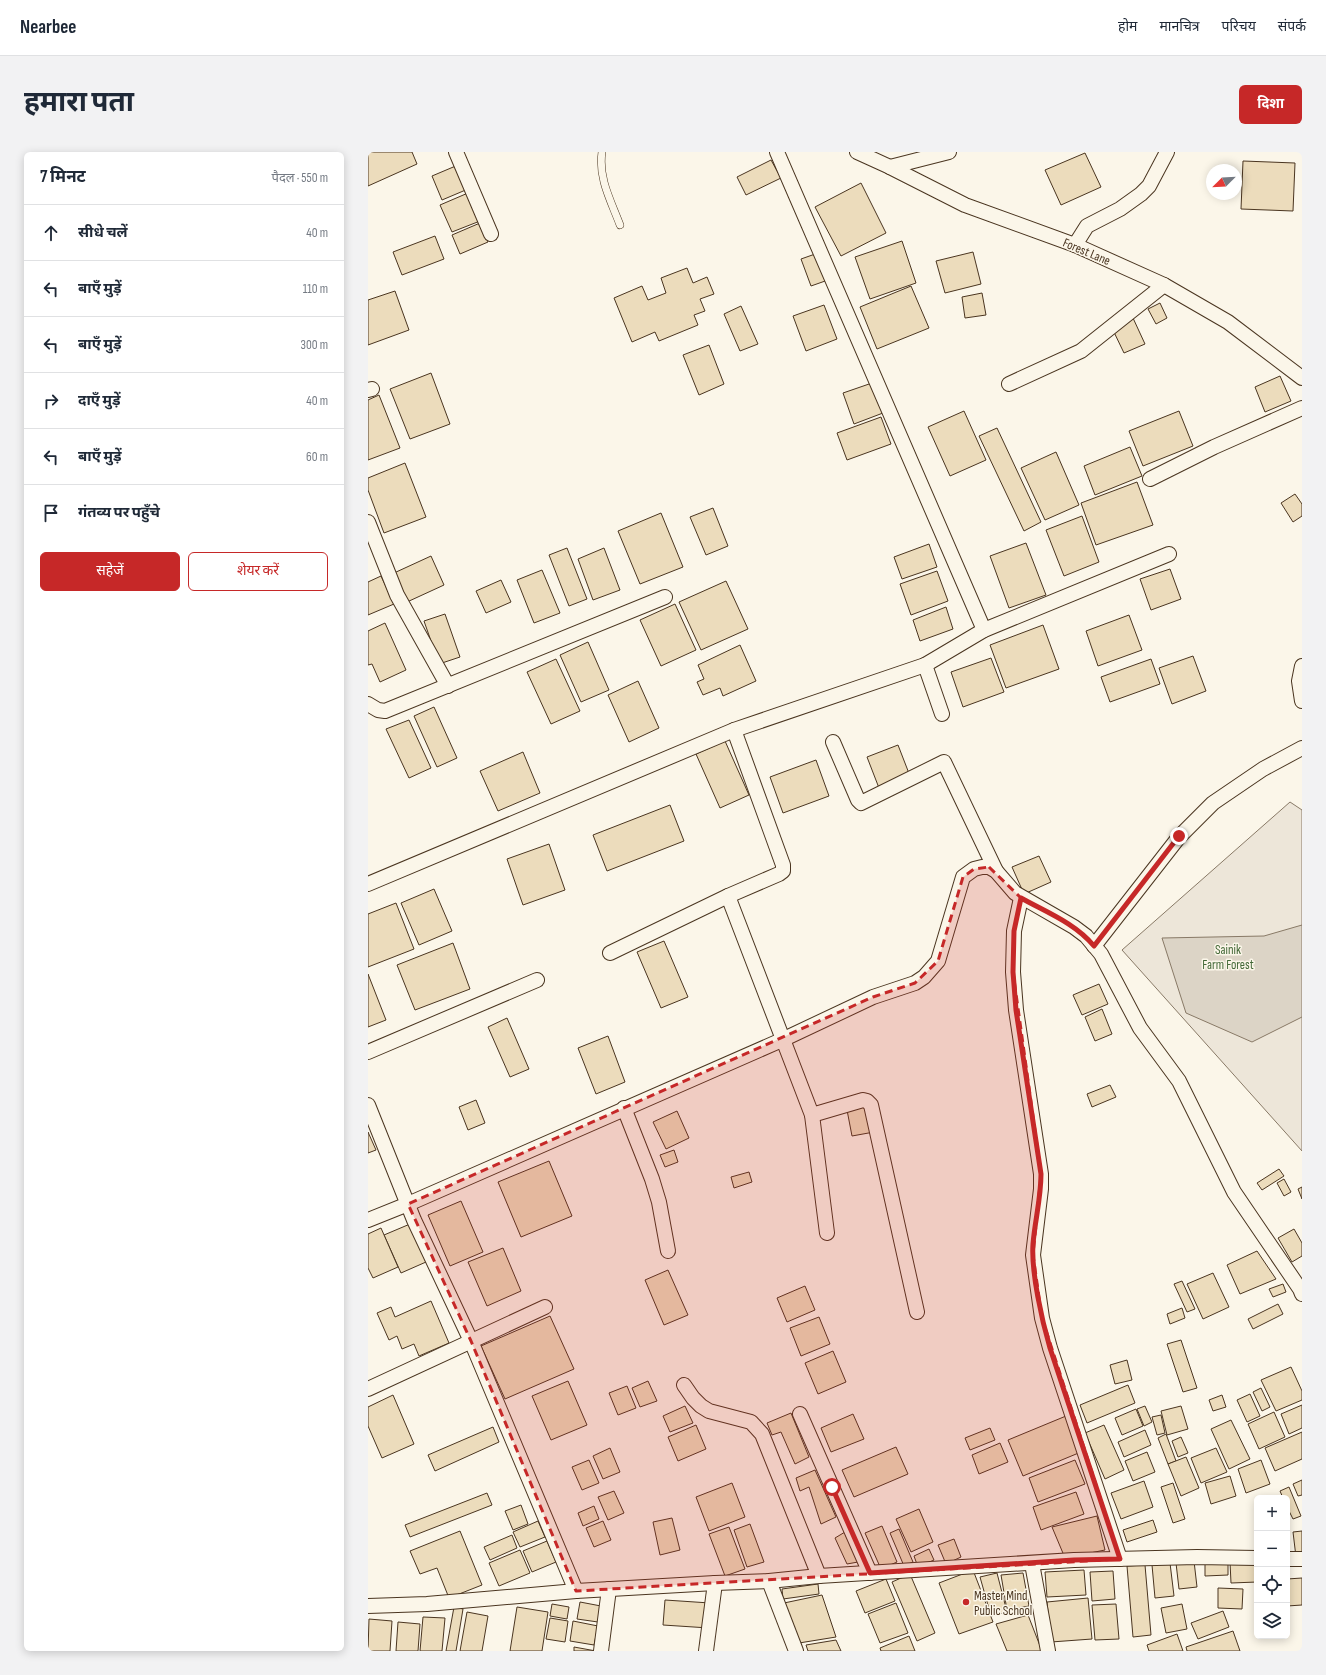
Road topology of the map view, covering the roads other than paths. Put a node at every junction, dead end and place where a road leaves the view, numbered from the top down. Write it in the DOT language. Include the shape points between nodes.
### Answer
graph roads {
  1 [pos="456,152"];
  2 [pos="602,152"];
  3 [pos="778,152"];
  4 [pos="856,152"];
  5 [pos="949,152"];
  6 [pos="1167,152"];
  7 [pos="890,167"];
  8 [pos="620,225"];
  9 [pos="491,234"];
  10 [pos="1075,245"];
  11 [pos="1164,285"];
  12 [pos="1302,378"];
  13 [pos="1009,384"];
  14 [pos="1302,408"];
  15 [pos="1150,479"];
  16 [pos="368,522"];
  17 [pos="1169,554"];
  18 [pos="665,597"];
  19 [pos="984,630"];
  20 [pos="925,665"];
  21 [pos="1302,666"];
  22 [pos="448,686"];
  23 [pos="1302,701"];
  24 [pos="368,704"];
  25 [pos="942,714"];
  26 [pos="734,730"];
  27 [pos="833,742"];
  28 [pos="1302,748"];
  29 [pos="996,871"];
  30 [pos="368,884"];
  31 [pos="728,896"];
  32 [pos="1021,898"];
  33 [pos="1094,946"];
  34 [pos="610,953"];
  35 [pos="537,980"];
  36 [pos="784,1040"];
  37 [pos="368,1052"];
  38 [pos="368,1105"];
  39 [pos="624,1108"];
  40 [pos="812,1115"];
  41 [pos="408,1204"];
  42 [pos="368,1220"];
  43 [pos="827,1232"];
  44 [pos="668,1251"];
  45 [pos="1302,1294"];
  46 [pos="545,1307"];
  47 [pos="917,1312"];
  48 [pos="471,1341"];
  49 [pos="684,1385"];
  50 [pos="368,1389"];
  51 [pos="800,1414"];
  52 [pos="1254,1558"];
  53 [pos="1120,1559"];
  54 [pos="1290,1559"];
  55 [pos="1302,1559"];
  56 [pos="1033,1569"];
  57 [pos="870,1573"];
  58 [pos="819,1576"];
  59 [pos="769,1581"];
  60 [pos="715,1583"];
  61 [pos="609,1589"];
  62 [pos="576,1591"];
  63 [pos="368,1606"];
  64 [pos="601,1651"];
  65 [pos="706,1651"];
  66 [pos="796,1651"];
  67 [pos="1048,1651"];
  1 -- 9 [label="street"];
  2 -- 8 [label="lane" via="601,172"];
  3 -- 19 [label="street"];
  4 -- 7 [label="street, Forest Lane"];
  5 -- 7 [label="street"];
  6 -- 10 [label="street" via="1149,186 1120,209 1087,226"];
  7 -- 10 [label="street, Forest Lane" via="965,205"];
  10 -- 11 [label="street, Forest Lane"];
  11 -- 12 [label="street, Forest Lane" via="1228,322"];
  11 -- 13 [label="street" via="1081,351"];
  14 -- 15 [label="street"];
  16 -- 22 [label="street" via="398,595"];
  17 -- 19 [label="street"];
  18 -- 22 [label="street"];
  19 -- 20 [label="street"];
  20 -- 25 [label="street"];
  20 -- 26 [label="street"];
  21 -- 23 [label="street" via="1299,681"];
  22 -- 24 [label="street" via="385,711"];
  26 -- 30 [label="street"];
  26 -- 31 [label="street" via="783,868 779,874"];
  27 -- 29 [label="street" via="861,803 944,762"];
  28 -- 33 [label="street" via="1213,803 1179,836"];
  29 -- 32 [label="street"];
  29 -- 36 [label="street" via="989,867 974,869 963,877 938,962 924,978 873,997"];
  31 -- 34 [label="street"];
  31 -- 36 [label="street"];
  32 -- 33 [label="street" via="1074,927"];
  32 -- 53 [label="street" via="1014,931 1013,972 1016,1010 1041,1174 1033,1245 1034,1264 1046,1332"];
  33 -- 45 [label="street" via="1113,974 1140,1028 1179,1081 1234,1192"];
  35 -- 37 [label="street"];
  36 -- 39 [label="street"];
  36 -- 40 [label="street"];
  38 -- 41 [label="street"];
  39 -- 41 [label="street"];
  39 -- 44 [label="street" via="652,1179"];
  40 -- 43 [label="street"];
  40 -- 47 [label="street" via="863,1100 871,1105"];
  41 -- 42 [label="street"];
  41 -- 48 [label="street"];
  46 -- 48 [label="street"];
  48 -- 50 [label="street"];
  48 -- 62 [label="street"];
  49 -- 58 [label="street" via="701,1406 710,1411 751,1422 762,1434"];
  51 -- 57 [label="street"];
  52 -- 53 [label="street"];
  53 -- 57 [label="street"];
  54 -- 55 [label="street"];
  56 -- 67 [label="street"];
  57 -- 58 [label="street"];
  58 -- 59 [label="street"];
  59 -- 60 [label="street"];
  59 -- 66 [label="street"];
  60 -- 61 [label="street"];
  60 -- 65 [label="street"];
  61 -- 62 [label="street"];
  61 -- 64 [label="street"];
  62 -- 63 [label="street" via="427,1604"];
}
